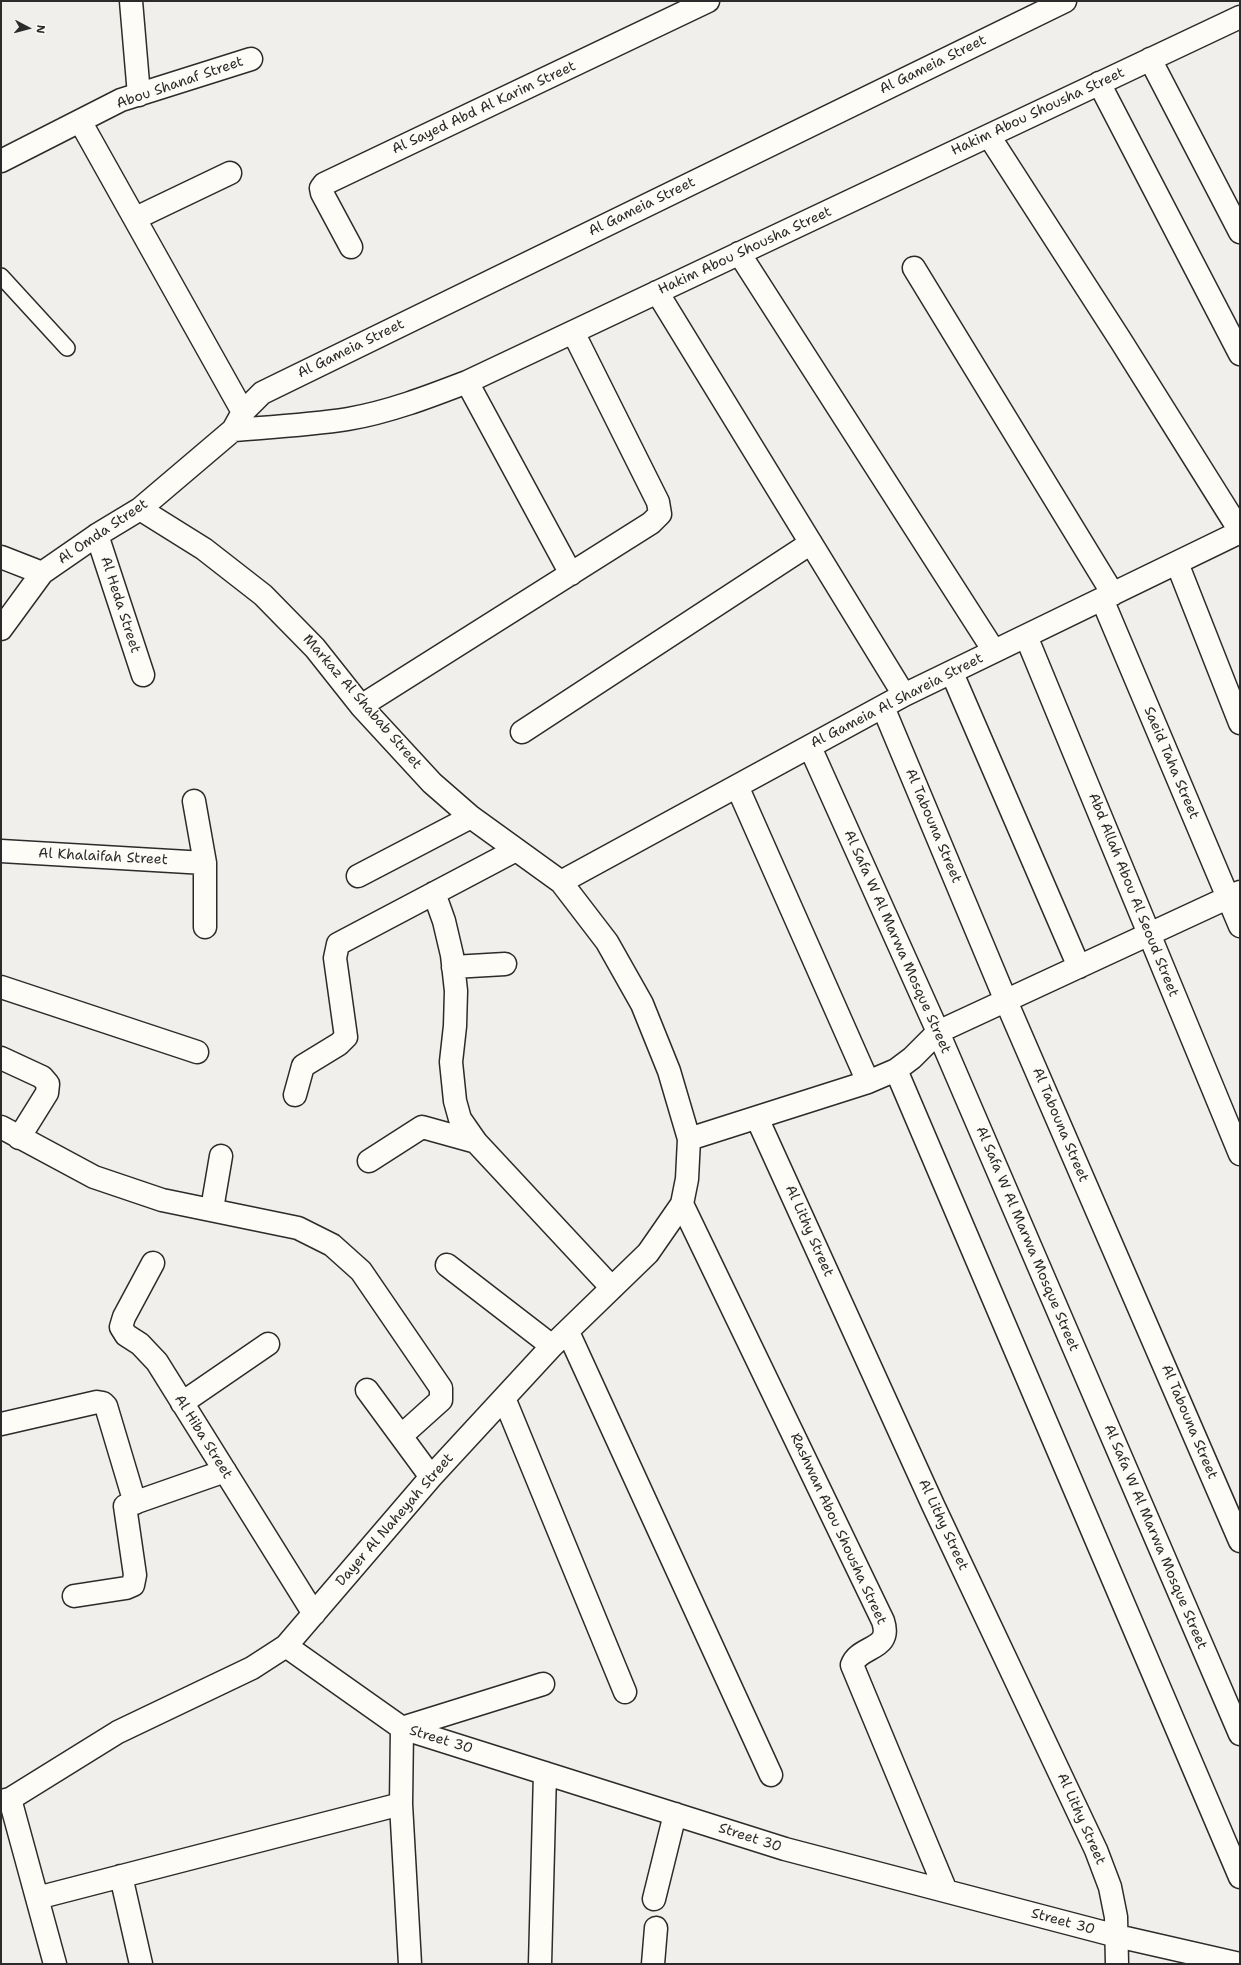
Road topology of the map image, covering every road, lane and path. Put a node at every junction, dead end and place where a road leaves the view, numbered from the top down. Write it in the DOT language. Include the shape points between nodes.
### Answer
graph roads {
  1 [pos="131,1"];
  2 [pos="708,1"];
  3 [pos="1065,1"];
  4 [pos="1240,16"];
  5 [pos="251,59"];
  6 [pos="1150,59"];
  7 [pos="1099,83"];
  8 [pos="139,95"];
  9 [pos="80,121"];
  10 [pos="989,136"];
  11 [pos="1,161"];
  12 [pos="230,173"];
  13 [pos="136,218"];
  14 [pos="1240,232"];
  15 [pos="351,247"];
  16 [pos="739,253"];
  17 [pos="914,268"];
  18 [pos="1,276"];
  19 [pos="657,292"];
  20 [pos="573,332"];
  21 [pos="67,348"];
  22 [pos="1240,354"];
  23 [pos="467,382"];
  24 [pos="238,421"];
  25 [pos="140,510"];
  26 [pos="1240,532"];
  27 [pos="97,535"];
  28 [pos="811,543"];
  29 [pos="1,557"];
  30 [pos="1176,563"];
  31 [pos="42,573"];
  32 [pos="571,574"];
  33 [pos="1107,597"];
  34 [pos="1,629"];
  35 [pos="1026,636"];
  36 [pos="994,651"];
  37 [pos="952,672"];
  38 [pos="143,675"];
  39 [pos="904,695"];
  40 [pos="361,706"];
  41 [pos="883,707"];
  42 [pos="1240,723"];
  43 [pos="522,732"];
  44 [pos="810,746"];
  45 [pos="737,786"];
  46 [pos="194,801"];
  47 [pos="471,817"];
  48 [pos="516,850"];
  49 [pos="1,851"];
  50 [pos="205,862"];
  51 [pos="358,876"];
  52 [pos="561,882"];
  53 [pos="434,893"];
  54 [pos="1234,895"];
  55 [pos="1240,926"];
  56 [pos="205,927"];
  57 [pos="1149,934"];
  58 [pos="505,964"];
  59 [pos="454,967"];
  60 [pos="1079,967"];
  61 [pos="1,987"];
  62 [pos="1006,1000"];
  63 [pos="938,1032"];
  64 [pos="197,1052"];
  65 [pos="1,1058"];
  66 [pos="896,1070"];
  67 [pos="868,1082"];
  68 [pos="295,1095"];
  69 [pos="757,1118"];
  70 [pos="10,1132"];
  71 [pos="689,1139"];
  72 [pos="476,1142"];
  73 [pos="1240,1154"];
  74 [pos="222,1156"];
  75 [pos="369,1160"];
  76 [pos="682,1204"];
  77 [pos="212,1210"];
  78 [pos="152,1264"];
  79 [pos="447,1265"];
  80 [pos="612,1288"];
  81 [pos="560,1339"];
  82 [pos="268,1344"];
  83 [pos="367,1390"];
  84 [pos="504,1398"];
  85 [pos="182,1403"];
  86 [pos="1,1424"];
  87 [pos="401,1436"];
  88 [pos="224,1471"];
  89 [pos="431,1476"];
  90 [pos="135,1503"];
  91 [pos="1240,1541"];
  92 [pos="74,1596"];
  93 [pos="314,1614"];
  94 [pos="286,1646"];
  95 [pos="543,1684"];
  96 [pos="625,1692"];
  97 [pos="402,1728"];
  98 [pos="1240,1734"];
  99 [pos="545,1773"];
  100 [pos="771,1775"];
  101 [pos="5,1800"];
  102 [pos="400,1804"];
  103 [pos="675,1814"];
  104 [pos="121,1876"];
  105 [pos="1240,1877"];
  106 [pos="946,1891"];
  107 [pos="38,1898"];
  108 [pos="654,1899"];
  109 [pos="656,1928"];
  110 [pos="1117,1936"];
  111 [pos="55,1964"];
  112 [pos="141,1964"];
  113 [pos="410,1964"];
  114 [pos="540,1964"];
  115 [pos="653,1964"];
  116 [pos="1117,1964"];
  117 [pos="1240,1964"];
  1 -- 8 [label="street"];
  2 -- 15 [label="street, Al Sayed Abd Al Karim Street" via="324,184 321,188 322,193"];
  3 -- 24 [label="street, Al Gameia Street" via="262,393"];
  4 -- 6 [label="street, Hakim Abou Shousha Street"];
  5 -- 8 [label="street, Abou Shanaf Street"];
  6 -- 7 [label="street, Hakim Abou Shousha Street"];
  6 -- 14 [label="street"];
  7 -- 10 [label="street, Hakim Abou Shousha Street"];
  7 -- 22 [label="street"];
  8 -- 9 [label="street, Abou Shanaf Street" via="122,100"];
  9 -- 11 [label="street, Abou Shanaf Street"];
  9 -- 13 [label="street"];
  10 -- 16 [label="street, Hakim Abou Shousha Street"];
  10 -- 26 [label="street"];
  12 -- 13 [label="street"];
  13 -- 24 [label="street"];
  16 -- 19 [label="street, Hakim Abou Shousha Street"];
  16 -- 36 [label="street"];
  17 -- 33 [label="street, Saeid Taha Street"];
  18 -- 21 [label="lane"];
  19 -- 20 [label="street, Hakim Abou Shousha Street"];
  19 -- 28 [label="street"];
  20 -- 23 [label="street, Hakim Abou Shousha Street"];
  20 -- 32 [label="street" via="658,502 660,514 651,523"];
  23 -- 24 [label="street, Hakim Abou Shousha Street" via="404,406 349,419 293,426"];
  23 -- 32 [label="street"];
  24 -- 25 [label="street, Al Omda Street"];
  25 -- 27 [label="street, Al Omda Street"];
  25 -- 40 [label="street, Markaz Al Shabab Street" via="204,549 263,595 315,648"];
  26 -- 30 [label="street, Al Gameia Al Shareia Street"];
  27 -- 31 [label="street, Al Omda Street"];
  27 -- 38 [label="street, Al Heda Street"];
  28 -- 39 [label="street"];
  28 -- 43 [label="street"];
  29 -- 31 [label="street"];
  30 -- 33 [label="street, Al Gameia Al Shareia Street"];
  30 -- 42 [label="street"];
  31 -- 34 [label="street, Al Omda Street"];
  32 -- 40 [label="street"];
  33 -- 35 [label="street, Al Gameia Al Shareia Street"];
  33 -- 54 [label="street, Saeid Taha Street"];
  35 -- 36 [label="street, Al Gameia Al Shareia Street"];
  35 -- 57 [label="street, Abd Allah Abou Al Seoud Street"];
  36 -- 37 [label="street, Al Gameia Al Shareia Street"];
  37 -- 39 [label="street, Al Gameia Al Shareia Street"];
  37 -- 60 [label="street"];
  39 -- 41 [label="street, Al Gameia Al Shareia Street"];
  40 -- 47 [label="street, Markaz Al Shabab Street" via="432,782"];
  41 -- 44 [label="street, Al Gameia Al Shareia Street"];
  41 -- 62 [label="street, Al Tabouna Street"];
  44 -- 45 [label="street, Al Gameia Al Shareia Street"];
  44 -- 63 [label="street, Al Safa W Al Marwa Mosque Street"];
  45 -- 52 [label="street, Al Gameia Al Shareia Street"];
  45 -- 67 [label="street"];
  46 -- 50 [label="street"];
  47 -- 48 [label="street, Markaz Al Shabab Street"];
  47 -- 51 [label="street"];
  48 -- 52 [label="street, Markaz Al Shabab Street"];
  48 -- 53 [label="street"];
  49 -- 50 [label="street, Al Khalaifah Street"];
  50 -- 56 [label="street"];
  52 -- 71 [label="street, Markaz Al Shabab Street" via="607,942 642,1004 669,1071"];
  53 -- 59 [label="street" via="444,921"];
  53 -- 68 [label="street" via="338,944 335,958 346,1037 303,1066"];
  54 -- 55 [label="street, Saeid Taha Street"];
  54 -- 57 [label="street"];
  57 -- 60 [label="street"];
  57 -- 73 [label="street, Abd Allah Abou Al Seoud Street"];
  58 -- 59 [label="street"];
  59 -- 72 [label="street" via="456,991 451,1062 455,1101 460,1119"];
  60 -- 62 [label="street"];
  61 -- 64 [label="street"];
  62 -- 63 [label="street"];
  62 -- 91 [label="street, Al Tabouna Street"];
  63 -- 66 [label="street"];
  63 -- 98 [label="street, Al Safa W Al Marwa Mosque Street"];
  65 -- 70 [label="street" via="42,1077 48,1084 47,1093"];
  66 -- 67 [label="street"];
  66 -- 105 [label="street"];
  67 -- 69 [label="street"];
  69 -- 71 [label="street"];
  69 -- 110 [label="street, Al Lithy Street" via="933,1505 1096,1850 1110,1887"];
  70 -- 77 [label="street" via="94,1177 162,1200"];
  71 -- 76 [label="street, Dayer Al Naheyah Street" via="688,1179"];
  72 -- 75 [label="street" via="422,1127"];
  72 -- 80 [label="street"];
  74 -- 77 [label="street"];
  76 -- 80 [label="street, Dayer Al Naheyah Street" via="648,1253"];
  76 -- 106 [label="street, Rashwan Abou Shousha Street" via="883,1621 886,1629 884,1638 853,1659 853,1670"];
  77 -- 87 [label="street" via="298,1228 332,1245 362,1270 441,1388 441,1400"];
  78 -- 85 [label="street, Al Hiba Street" via="121,1327 126,1335 140,1344 157,1362"];
  79 -- 81 [label="street"];
  80 -- 81 [label="street, Dayer Al Naheyah Street"];
  81 -- 84 [label="street, Dayer Al Naheyah Street"];
  81 -- 100 [label="street"];
  82 -- 85 [label="street"];
  83 -- 87 [label="street"];
  84 -- 89 [label="street, Dayer Al Naheyah Street"];
  84 -- 96 [label="street"];
  85 -- 88 [label="street, Al Hiba Street"];
  86 -- 90 [label="street" via="97,1402 103,1403"];
  87 -- 89 [label="street"];
  88 -- 90 [label="street"];
  88 -- 93 [label="street, Al Hiba Street"];
  89 -- 93 [label="street, Dayer Al Naheyah Street"];
  90 -- 92 [label="street" via="125,1506 135,1575 133,1585"];
  93 -- 94 [label="street, Dayer Al Naheyah Street"];
  94 -- 97 [label="street, Street 30"];
  94 -- 101 [label="street, Dayer Al Naheyah Street" via="252,1668 118,1732"];
  95 -- 97 [label="street"];
  97 -- 99 [label="street, Street 30"];
  97 -- 102 [label="street"];
  99 -- 103 [label="street, Street 30"];
  99 -- 114 [label="street"];
  101 -- 107 [label="street"];
  102 -- 104 [label="street"];
  102 -- 113 [label="street"];
  103 -- 106 [label="street, Street 30" via="785,1849"];
  103 -- 108 [label="street"];
  104 -- 107 [label="street"];
  104 -- 112 [label="street"];
  106 -- 110 [label="street, Street 30"];
  107 -- 111 [label="street"];
  109 -- 115 [label="street"];
  110 -- 116 [label="street, Al Lithy Street"];
  110 -- 117 [label="street, Street 30"];
}
